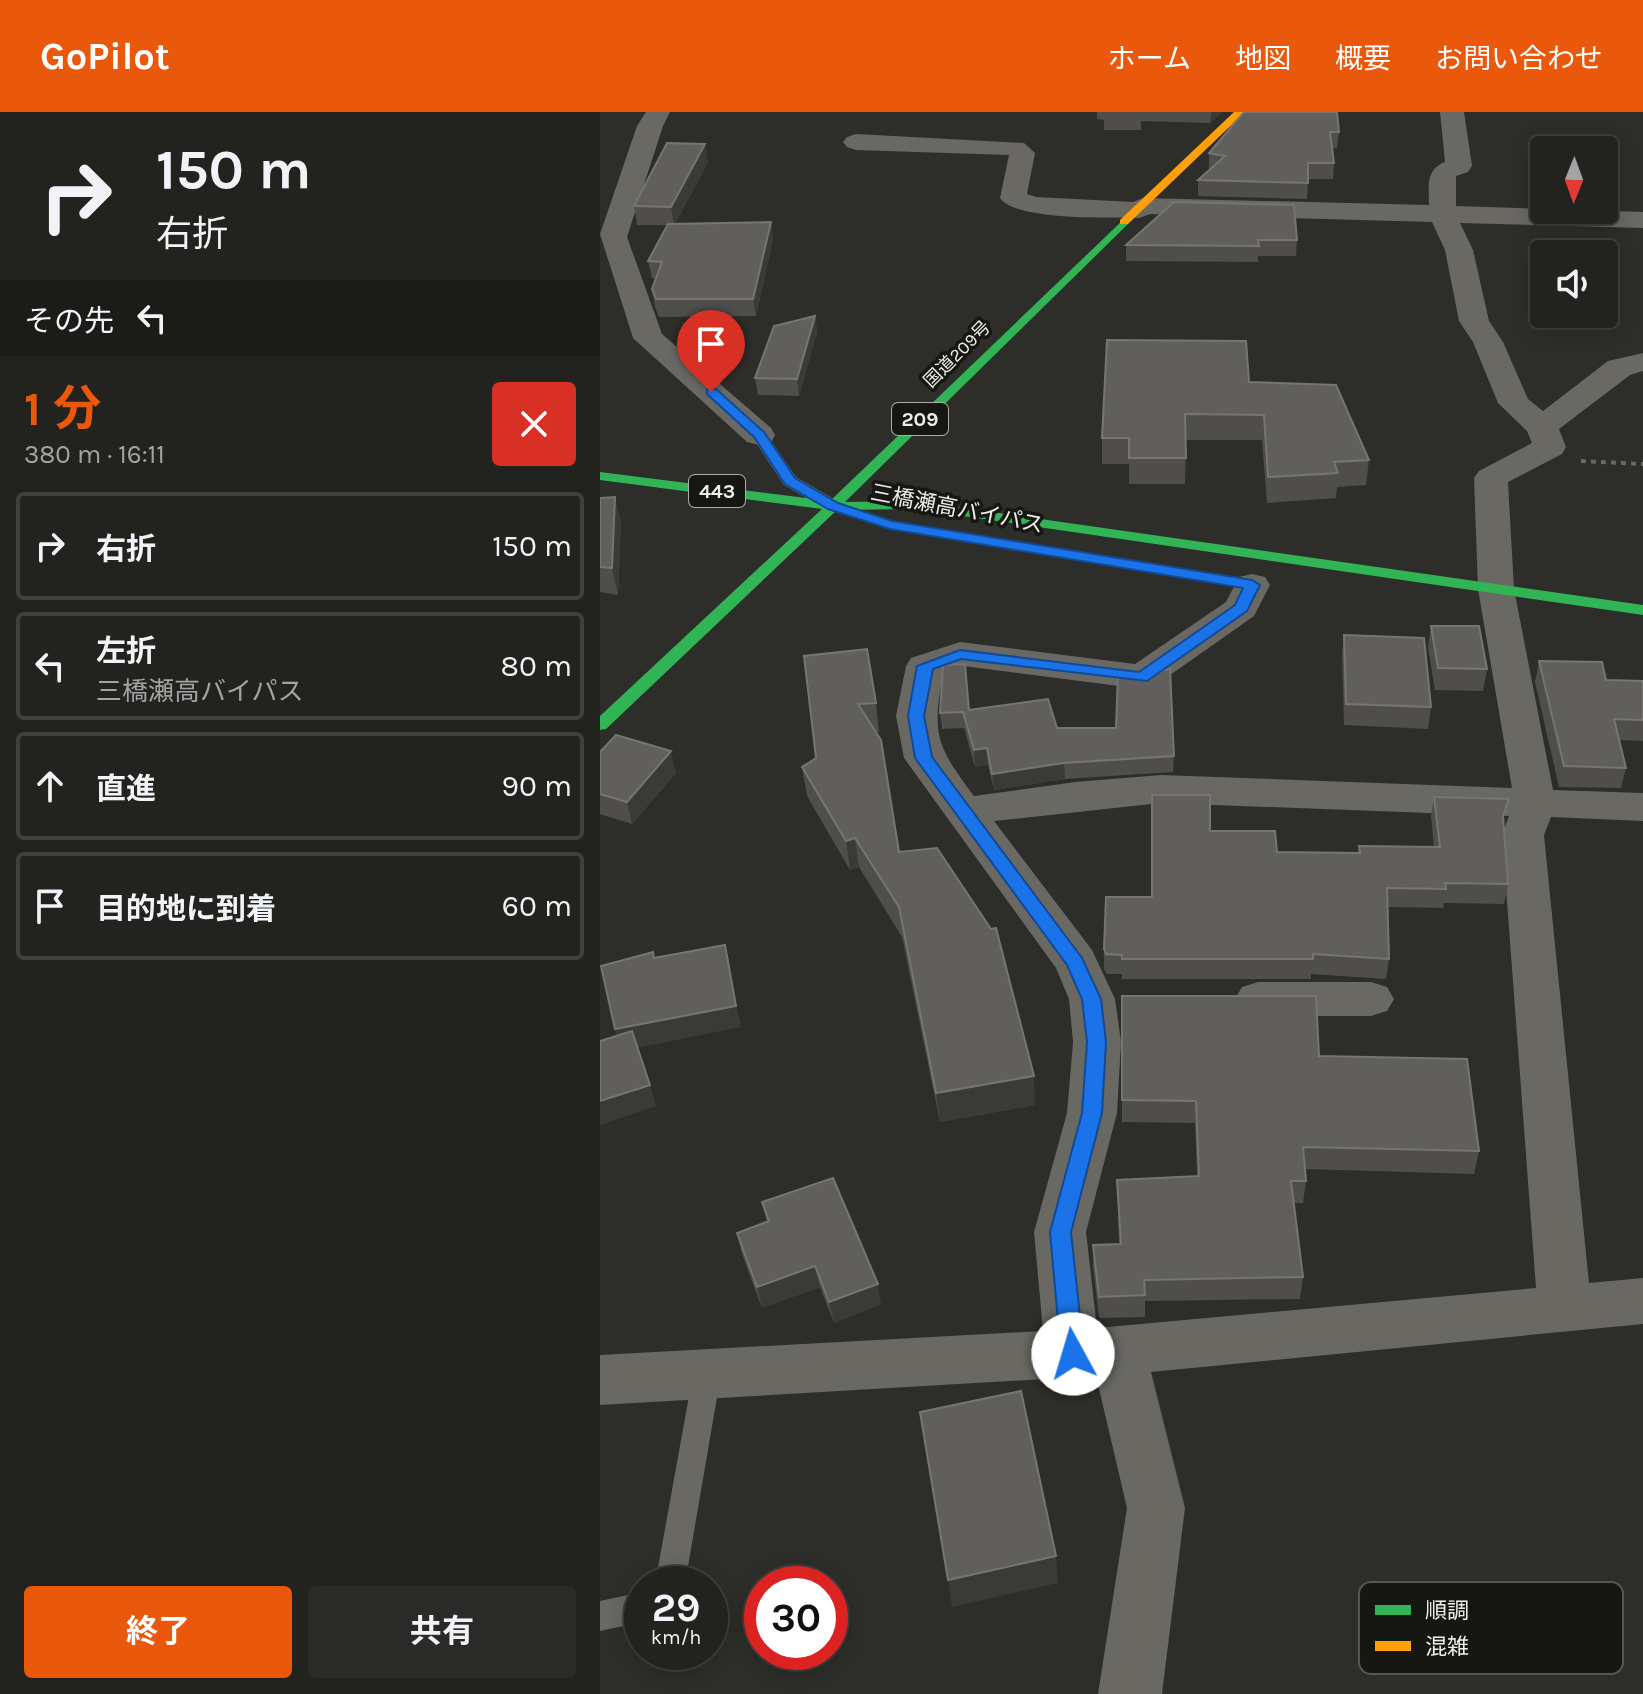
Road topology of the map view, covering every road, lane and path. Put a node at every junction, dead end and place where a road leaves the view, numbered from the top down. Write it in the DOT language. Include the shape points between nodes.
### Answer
graph roads {
  1 [pos="658,112"];
  2 [pos="1240,112"];
  3 [pos="1452,112"];
  4 [pos="856,142"];
  5 [pos="1141,208"];
  6 [pos="1442,214"];
  7 [pos="1643,220"];
  8 [pos="607,244"];
  9 [pos="600,290"];
  10 [pos="635,294"];
  11 [pos="1643,362"];
  12 [pos="759,435"];
  13 [pos="1546,437"];
  14 [pos="1643,464"];
  15 [pos="600,476"];
  16 [pos="833,506"];
  17 [pos="890,525"];
  18 [pos="1252,585"];
  19 [pos="1643,610"];
  20 [pos="1500,611"];
  21 [pos="600,725"];
  22 [pos="1535,803"];
  23 [pos="1643,807"];
  24 [pos="965,811"];
  25 [pos="1092,999"];
  26 [pos="1138,999"];
  27 [pos="1216,999"];
  28 [pos="1371,999"];
  29 [pos="1643,1301"];
  30 [pos="1564,1307"];
  31 [pos="1095,1353"];
  32 [pos="707,1374"];
  33 [pos="600,1380"];
  34 [pos="673,1566"];
  35 [pos="624,1611"];
  36 [pos="600,1616"];
  37 [pos="1130,1694"];
  1 -- 8 [label="street"];
  2 -- 5 [label="highway, 国道209号 / 209"];
  3 -- 6 [label="street" via="1459,166 1443,172"];
  4 -- 5 [label="street" via="1015,148 1022,153 1013,198 1032,205"];
  5 -- 6 [label="street"];
  5 -- 16 [label="highway, 国道209号 / 209"];
  6 -- 7 [label="street"];
  6 -- 13 [label="street" via="1459,250 1474,321 1514,403"];
  8 -- 10 [label="street"];
  9 -- 10 [label="street"];
  10 -- 12 [label="street" via="648,338"];
  11 -- 13 [label="street" via="1619,368"];
  12 -- 16 [label="lane" via="790,481"];
  13 -- 14 [label="path" via="1561,460"];
  13 -- 20 [label="street" via="1491,478"];
  15 -- 16 [label="highway, 443"];
  16 -- 17 [label="highway, 三橋瀬高バイパス / 443"];
  16 -- 20 [label="highway, 三橋瀬高バイパス / 443" via="915,505"];
  16 -- 21 [label="highway, 国道209号 / 209"];
  18 -- 24 [label="street" via="1241,608 1142,677 960,654 925,666 916,716 924,758"];
  19 -- 20 [label="highway, 三橋瀬高バイパス / 443"];
  20 -- 22 [label="street"];
  22 -- 23 [label="street"];
  22 -- 24 [label="street" via="1161,789"];
  22 -- 30 [label="street" via="1523,835"];
  24 -- 25 [label="street" via="1076,962"];
  25 -- 26 [label="street"];
  25 -- 31 [label="street" via="1097,1042 1092,1113 1060,1232"];
  27 -- 28 [label="street"];
  29 -- 30 [label="street"];
  30 -- 31 [label="street"];
  31 -- 32 [label="street"];
  31 -- 37 [label="street" via="1156,1508"];
  32 -- 33 [label="street"];
  32 -- 34 [label="lane"];
  35 -- 36 [label="lane"];
}
